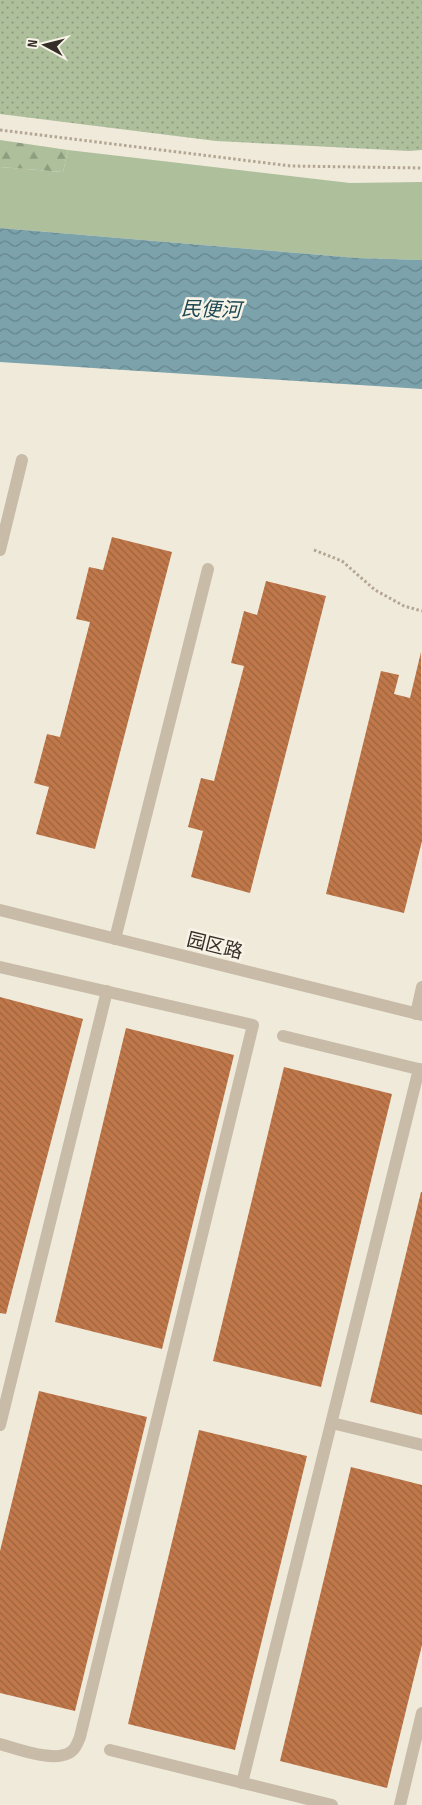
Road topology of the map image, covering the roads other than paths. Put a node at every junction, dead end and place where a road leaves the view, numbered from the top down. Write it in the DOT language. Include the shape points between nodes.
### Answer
graph roads {
  1 [pos="22,460"];
  2 [pos="0,550"];
  3 [pos="208,569"];
  4 [pos="0,910"];
  5 [pos="115,940"];
  6 [pos="0,967"];
  7 [pos="422,986"];
  8 [pos="107,991"];
  9 [pos="419,1014"];
  10 [pos="283,1036"];
  11 [pos="421,1069"];
  12 [pos="332,1423"];
  13 [pos="0,1425"];
  14 [pos="422,1445"];
  15 [pos="422,1714"];
  16 [pos="0,1744"];
  17 [pos="110,1750"];
  18 [pos="242,1783"];
  19 [pos="332,1805"];
  20 [pos="400,1805"];
  1 -- 2 [label="street"];
  3 -- 5 [label="street"];
  4 -- 5 [label="street, 园区路"];
  5 -- 9 [label="street, 园区路"];
  6 -- 8 [label="street"];
  7 -- 9 [label="street"];
  8 -- 13 [label="street"];
  8 -- 16 [label="street" via="253,1025 80,1738 74,1750 63,1756 48,1756"];
  10 -- 11 [label="street"];
  11 -- 12 [label="street"];
  12 -- 14 [label="street"];
  12 -- 18 [label="street"];
  15 -- 20 [label="street"];
  17 -- 18 [label="street"];
  18 -- 19 [label="street"];
}
